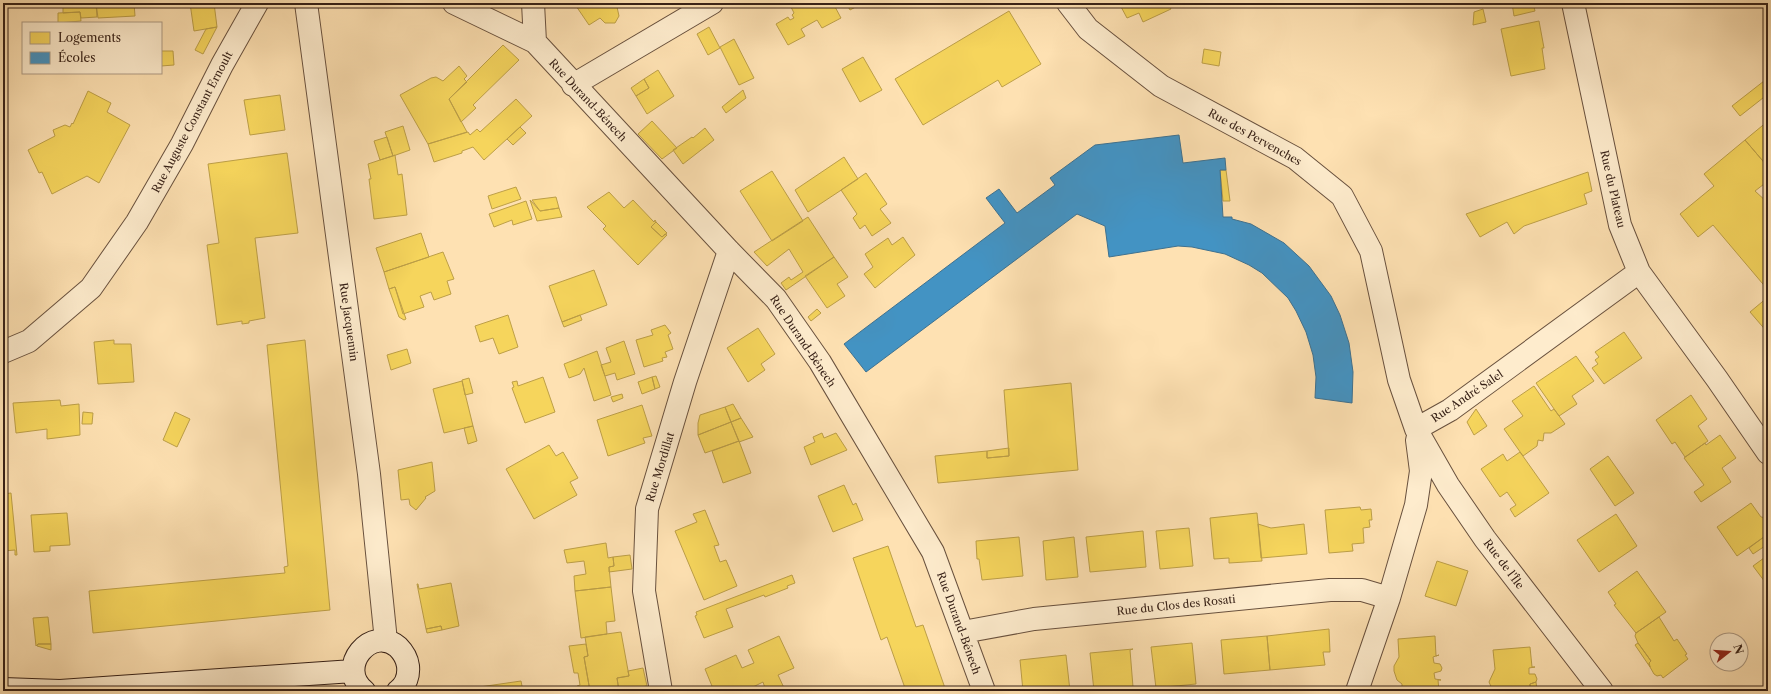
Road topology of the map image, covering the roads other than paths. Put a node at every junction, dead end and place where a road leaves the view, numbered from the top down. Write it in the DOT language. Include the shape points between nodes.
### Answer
graph roads {
  1 [pos="257,3"];
  2 [pos="306,3"];
  3 [pos="454,3"];
  4 [pos="533,3"];
  5 [pos="712,3"];
  6 [pos="1068,3"];
  7 [pos="1573,3"];
  8 [pos="535,42"];
  9 [pos="573,85"];
  10 [pos="729,251"];
  11 [pos="1639,272"];
  12 [pos="3,352"];
  13 [pos="1416,429"];
  14 [pos="1768,453"];
  15 [pos="1390,598"];
  16 [pos="962,632"];
  17 [pos="386,641"];
  18 [pos="353,671"];
  19 [pos="3,689"];
  20 [pos="364,691"];
  21 [pos="400,691"];
  22 [pos="661,691"];
  23 [pos="984,691"];
  24 [pos="1357,691"];
  25 [pos="1602,691"];
  1 -- 12 [label="street, Rue Auguste Constant Ernoult" via="137,222 91,288 29,341"];
  2 -- 17 [label="street, Rue Jacquemin" via="369,474"];
  3 -- 8 [label="street, Rue Durand-Bénech"];
  4 -- 8 [label="street"];
  5 -- 9 [label="street"];
  6 -- 13 [label="street, Rue des Pervenches" via="1088,28 1161,86 1295,158 1342,196 1371,251 1399,380"];
  7 -- 11 [label="street, Rue du Plateau" via="1620,225"];
  8 -- 9 [label="street, Rue Durand-Bénech"];
  9 -- 10 [label="street, Rue Durand-Bénech"];
  10 -- 16 [label="street, Rue Durand-Bénech" via="776,299 820,362 933,552"];
  10 -- 22 [label="street, Rue Mordillat" via="685,382 647,509 644,591"];
  11 -- 13 [label="street, Rue André Salel" via="1450,410"];
  11 -- 14 [label="street, Rue du Plateau"];
  13 -- 15 [label="street" via="1421,471 1416,505"];
  13 -- 25 [label="street, Rue de l'Île" via="1448,485 1485,539"];
  15 -- 16 [label="street, Rue du Clos des Rosati" via="1362,590 1330,590 1034,619"];
  15 -- 24 [label="street"];
  16 -- 23 [label="street, Rue Durand-Bénech"];
  17 -- 18 [label="street" via="373,642 362,648 355,659"];
  17 -- 21 [label="street" via="399,648 407,661 406,681"];
  18 -- 19 [label="street" via="60,691"];
  18 -- 20 [label="street" via="355,682"];
}
